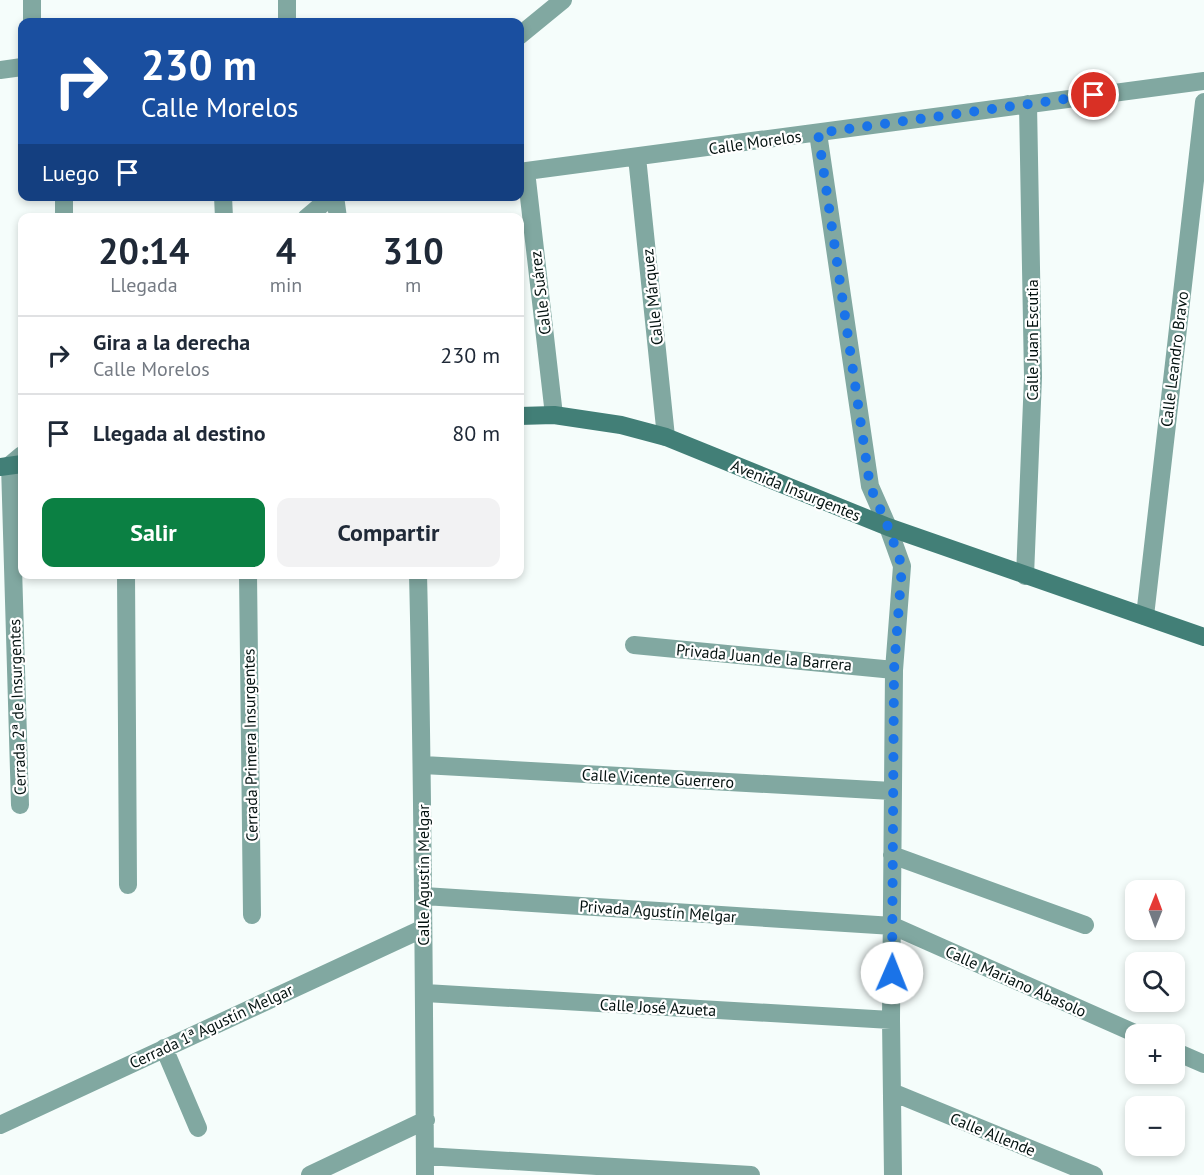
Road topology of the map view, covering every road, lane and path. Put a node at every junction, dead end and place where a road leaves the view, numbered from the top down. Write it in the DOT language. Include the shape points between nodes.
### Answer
graph roads {
  1 [pos="32,0"];
  2 [pos="287,0"];
  3 [pos="563,0"];
  4 [pos="32,18"];
  5 [pos="288,18"];
  6 [pos="524,32"];
  7 [pos="18,68"];
  8 [pos="0,70"];
  9 [pos="1204,81"];
  10 [pos="1204,102"];
  11 [pos="1028,104"];
  12 [pos="818,133"];
  13 [pos="637,158"];
  14 [pos="524,172"];
  15 [pos="524,180"];
  16 [pos="327,201"];
  17 [pos="312,213"];
  18 [pos="554,415"];
  19 [pos="524,416"];
  20 [pos="666,437"];
  21 [pos="11,465"];
  22 [pos="888,527"];
  23 [pos="1025,576"];
  24 [pos="126,579"];
  25 [pos="248,579"];
  26 [pos="418,579"];
  27 [pos="1144,616"];
  28 [pos="1204,637"];
  29 [pos="634,645"];
  30 [pos="894,670"];
  31 [pos="423,765"];
  32 [pos="892,791"];
  33 [pos="20,805"];
  34 [pos="892,855"];
  35 [pos="128,885"];
  36 [pos="424,896"];
  37 [pos="252,915"];
  38 [pos="1085,925"];
  39 [pos="893,926"];
  40 [pos="422,928"];
  41 [pos="424,993"];
  42 [pos="891,1020"];
  43 [pos="1125,1029"];
  44 [pos="164,1048"];
  45 [pos="1185,1056"];
  46 [pos="1204,1064"];
  47 [pos="892,1092"];
  48 [pos="426,1120"];
  49 [pos="0,1125"];
  50 [pos="198,1128"];
  51 [pos="425,1156"];
  52 [pos="310,1175"];
  53 [pos="425,1175"];
  54 [pos="751,1175"];
  55 [pos="893,1175"];
  56 [pos="1094,1175"];
  1 -- 4 [label="street"];
  2 -- 5 [label="street"];
  3 -- 6 [label="street"];
  7 -- 8 [label="street"];
  9 -- 11 [label="street, Calle Morelos"];
  10 -- 27 [label="street, Calle Leandro Bravo"];
  11 -- 12 [label="street, Calle Morelos"];
  11 -- 23 [label="street, Calle Juan Escutia" via="1034,377"];
  12 -- 13 [label="street, Calle Morelos"];
  12 -- 22 [label="street" via="870,486"];
  13 -- 14 [label="street, Calle Morelos"];
  13 -- 20 [label="street, Calle Márquez"];
  15 -- 18 [label="street, Calle Suárez"];
  16 -- 17 [label="street"];
  18 -- 19 [label="street, Avenida Insurgentes"];
  18 -- 20 [label="street, Avenida Insurgentes" via="621,425"];
  20 -- 22 [label="street, Avenida Insurgentes"];
  21 -- 33 [label="street, Cerrada 2ª de Insurgentes"];
  22 -- 23 [label="street, Avenida Insurgentes"];
  22 -- 30 [label="street" via="902,566"];
  23 -- 27 [label="street, Avenida Insurgentes"];
  24 -- 35 [label="street"];
  25 -- 37 [label="street, Cerrada Primera Insurgentes"];
  26 -- 31 [label="street, Calle Agustín Melgar"];
  27 -- 28 [label="street, Avenida Insurgentes"];
  29 -- 30 [label="street, Privada Juan de la Barrera"];
  30 -- 32 [label="street"];
  31 -- 32 [label="street, Calle Vicente Guerrero"];
  31 -- 36 [label="street, Calle Agustín Melgar"];
  32 -- 34 [label="street"];
  34 -- 38 [label="street"];
  34 -- 39 [label="street"];
  36 -- 39 [label="street, Privada Agustín Melgar"];
  36 -- 40 [label="street, Calle Agustín Melgar"];
  39 -- 42 [label="street"];
  39 -- 43 [label="street, Calle Mariano Abasolo"];
  40 -- 41 [label="street, Calle Agustín Melgar"];
  40 -- 44 [label="street, Cerrada 1ª Agustín Melgar"];
  41 -- 42 [label="street, Calle José Azueta"];
  41 -- 48 [label="street, Calle Agustín Melgar"];
  42 -- 47 [label="street"];
  44 -- 49 [label="street, Cerrada 1ª Agustín Melgar"];
  44 -- 50 [label="street"];
  45 -- 46 [label="street"];
  47 -- 55 [label="street"];
  47 -- 56 [label="street, Calle Allende"];
  48 -- 51 [label="street, Calle Agustín Melgar"];
  48 -- 52 [label="street"];
  51 -- 53 [label="street, Calle Agustín Melgar"];
  51 -- 54 [label="street"];
}
